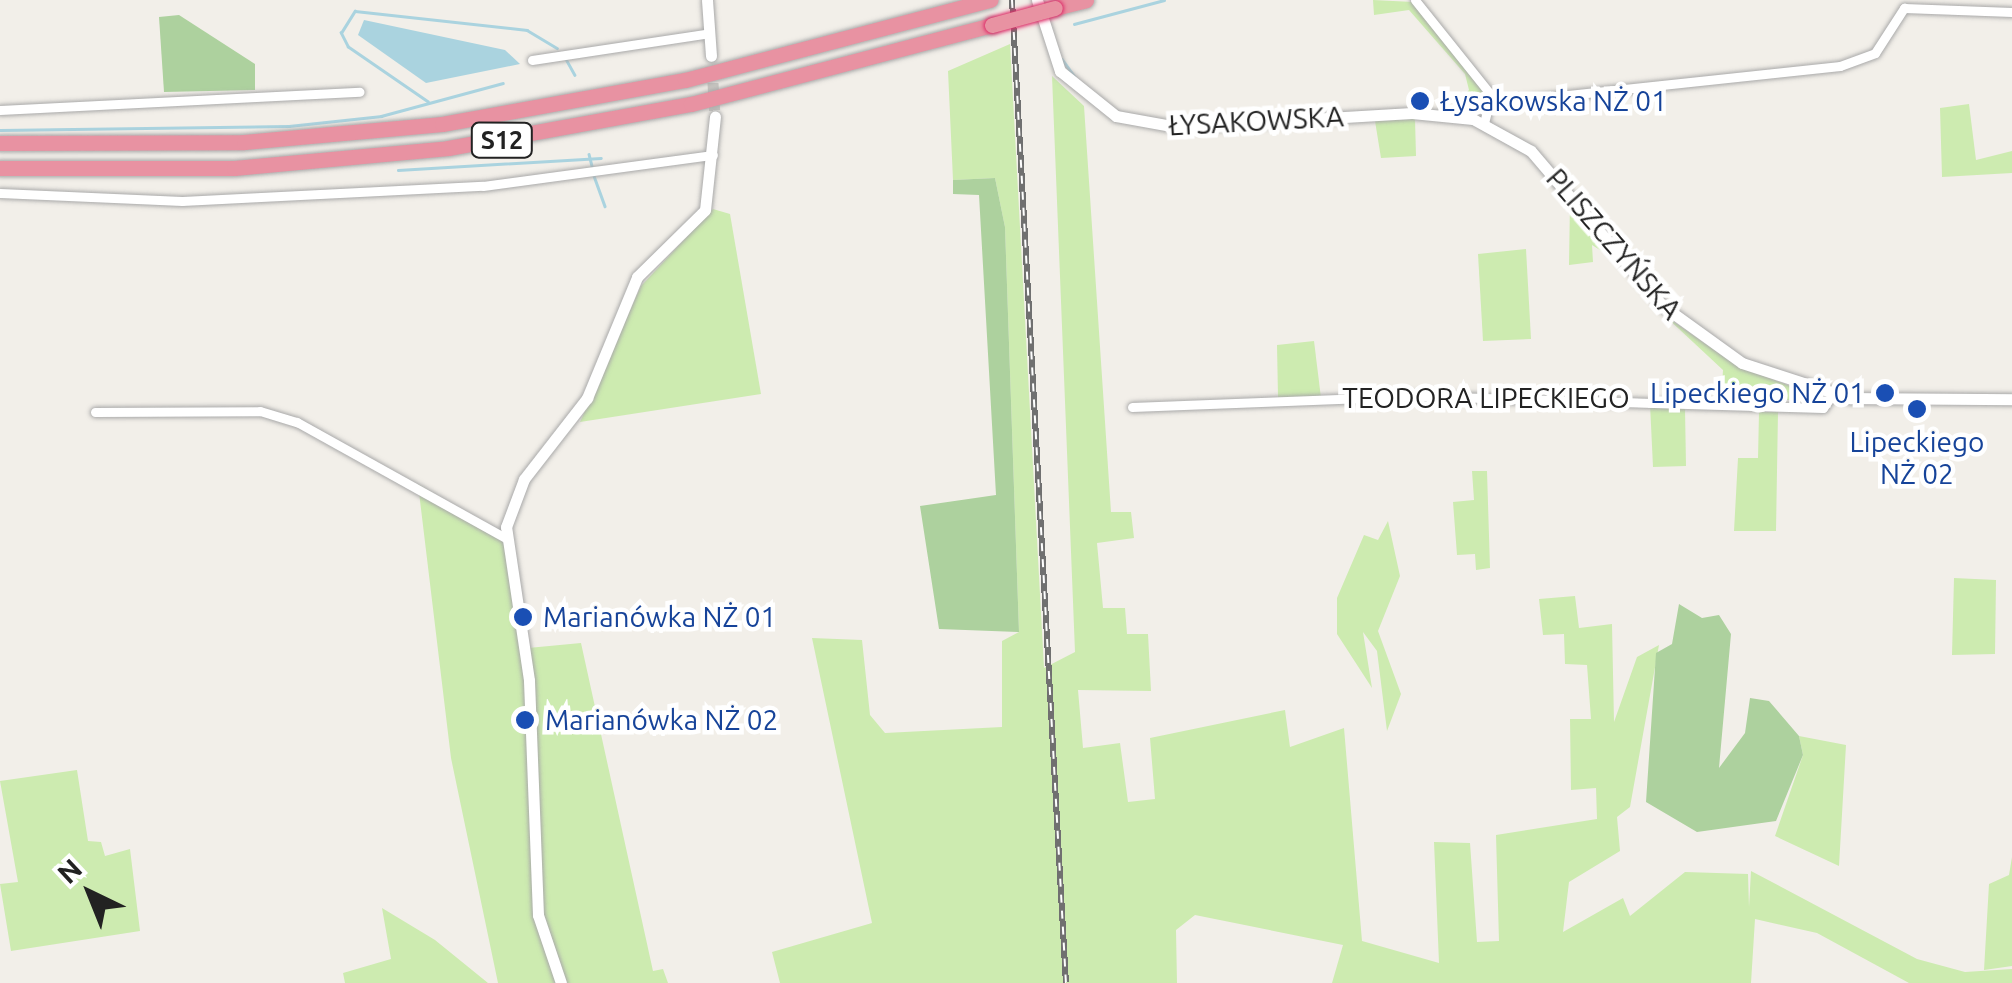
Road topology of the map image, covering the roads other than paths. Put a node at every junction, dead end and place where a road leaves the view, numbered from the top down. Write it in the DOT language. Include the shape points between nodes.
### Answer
graph roads {
  1 [pos="707,0"];
  2 [pos="990,0"];
  3 [pos="1037,0"];
  4 [pos="1086,0"];
  5 [pos="1415,0"];
  6 [pos="2012,12"];
  7 [pos="710,33"];
  8 [pos="711,56"];
  9 [pos="532,60"];
  10 [pos="360,92"];
  11 [pos="1493,103"];
  12 [pos="0,110"];
  13 [pos="715,117"];
  14 [pos="1484,124"];
  15 [pos="0,144"];
  16 [pos="715,155"];
  17 [pos="0,168"];
  18 [pos="0,192"];
  19 [pos="1832,395"];
  20 [pos="2012,399"];
  21 [pos="1132,407"];
  22 [pos="95,412"];
  23 [pos="504,538"];
  24 [pos="561,983"];
  1 -- 7 [label="street"];
  2 -- 15 [label="highway, S12" via="684,80 442,124 244,142"];
  3 -- 14 [label="street, ŁYSAKOWSKA" via="1044,39 1067,80 1136,124 1425,112"];
  4 -- 17 [label="highway, S12, bridge" via="691,104 448,148 234,168"];
  5 -- 11 [label="street"];
  6 -- 11 [label="street" via="1904,8 1875,53 1840,66"];
  7 -- 8 [label="street"];
  7 -- 9 [label="street"];
  10 -- 12 [label="street"];
  11 -- 14 [label="street"];
  13 -- 16 [label="street"];
  14 -- 19 [label="street, PLISZCZYŃSKA" via="1546,165 1691,331 1760,372"];
  16 -- 18 [label="street" via="483,186 182,201"];
  16 -- 23 [label="street" via="703,214 637,277 587,398 521,484"];
  19 -- 20 [label="street, PLISZCZYŃSKA"];
  19 -- 21 [label="street, TEODORA LIPECKIEGO" via="1822,408 1435,396"];
  22 -- 23 [label="street" via="260,410 324,433"];
  23 -- 24 [label="street" via="528,673 538,914"];
}
